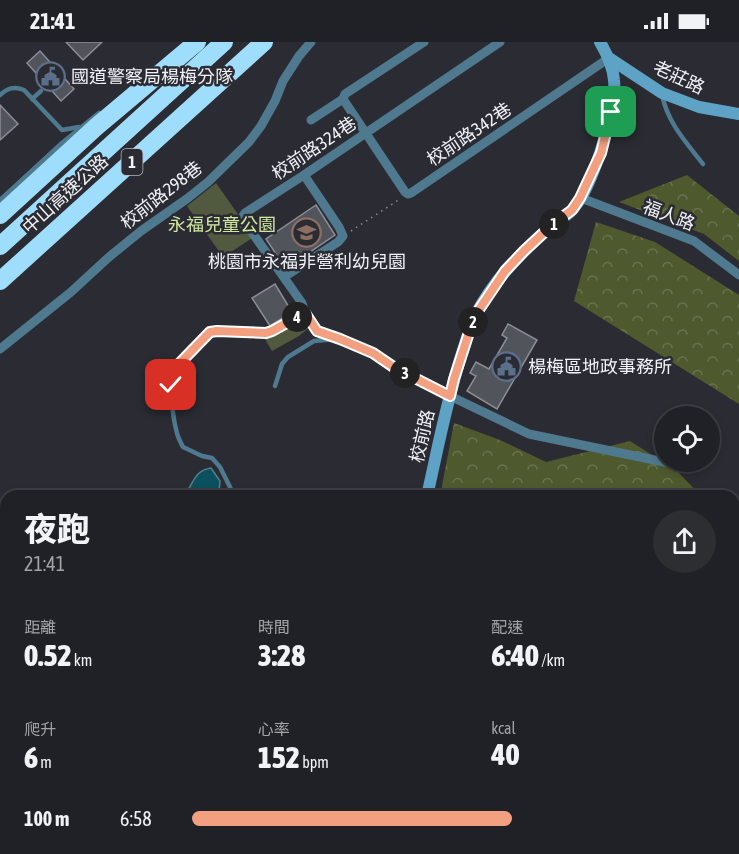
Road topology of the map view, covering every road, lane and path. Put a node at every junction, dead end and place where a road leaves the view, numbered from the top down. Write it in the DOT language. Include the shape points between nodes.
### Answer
graph roads {
  1 [pos="188,42"];
  2 [pos="197,42"];
  3 [pos="224,42"];
  4 [pos="264,42"];
  5 [pos="311,42"];
  6 [pos="424,42"];
  7 [pos="500,42"];
  8 [pos="600,42"];
  9 [pos="171,56"];
  10 [pos="609,58"];
  11 [pos="41,91"];
  12 [pos="662,93"];
  13 [pos="0,95"];
  14 [pos="32,99"];
  15 [pos="343,99"];
  16 [pos="99,112"];
  17 [pos="739,114"];
  18 [pos="311,120"];
  19 [pos="82,127"];
  20 [pos="366,133"];
  21 [pos="703,164"];
  22 [pos="304,175"];
  23 [pos="408,194"];
  24 [pos="580,198"];
  25 [pos="0,200"];
  26 [pos="0,214"];
  27 [pos="343,236"];
  28 [pos="0,246"];
  29 [pos="739,274"];
  30 [pos="284,277"];
  31 [pos="0,281"];
  32 [pos="305,313"];
  33 [pos="340,339"];
  34 [pos="0,349"];
  35 [pos="275,386"];
  36 [pos="450,396"];
  37 [pos="654,460"];
  38 [pos="231,490"];
  39 [pos="428,490"];
  1 -- 9 [label="lane"];
  2 -- 26 [label="highway"];
  3 -- 28 [label="highway, 中山高速公路 / 1"];
  4 -- 31 [label="highway, 中山高速公路 / 1"];
  5 -- 34 [label="street, 校前路298巷" via="293,64 249,142 195,192 141,231"];
  6 -- 15 [label="street"];
  7 -- 20 [label="street, 校前路324巷"];
  8 -- 10 [label="street, 校前路"];
  10 -- 12 [label="street, 老莊路"];
  10 -- 23 [label="street, 校前路342巷"];
  10 -- 24 [label="street, 校前路" via="615,82 611,112 601,153"];
  11 -- 14 [label="lane"];
  12 -- 17 [label="street, 老莊路" via="699,107"];
  12 -- 21 [label="lane" via="665,109 680,135"];
  13 -- 14 [label="lane" via="16,87"];
  14 -- 19 [label="lane" via="62,130"];
  15 -- 18 [label="street"];
  15 -- 20 [label="street"];
  16 -- 19 [label="lane"];
  19 -- 25 [label="lane"];
  20 -- 22 [label="street, 校前路324巷"];
  20 -- 23 [label="street"];
  22 -- 27 [label="street"];
  22 -- 30 [label="street, 校前路324巷" via="243,216"];
  23 -- 27 [label="path"];
  24 -- 29 [label="street, 福人路" via="694,241"];
  24 -- 36 [label="street, 校前路" via="572,210 505,271 487,296 474,317"];
  27 -- 30 [label="street"];
  30 -- 32 [label="street, 校前路324巷"];
  32 -- 33 [label="lane" via="317,331"];
  32 -- 38 [label="lane" via="266,333 210,332 172,373 172,403 183,447 212,459"];
  33 -- 35 [label="lane" via="314,341 288,357"];
  33 -- 36 [label="lane"];
  36 -- 37 [label="street" via="529,434"];
  36 -- 39 [label="street, 校前路"];
}
